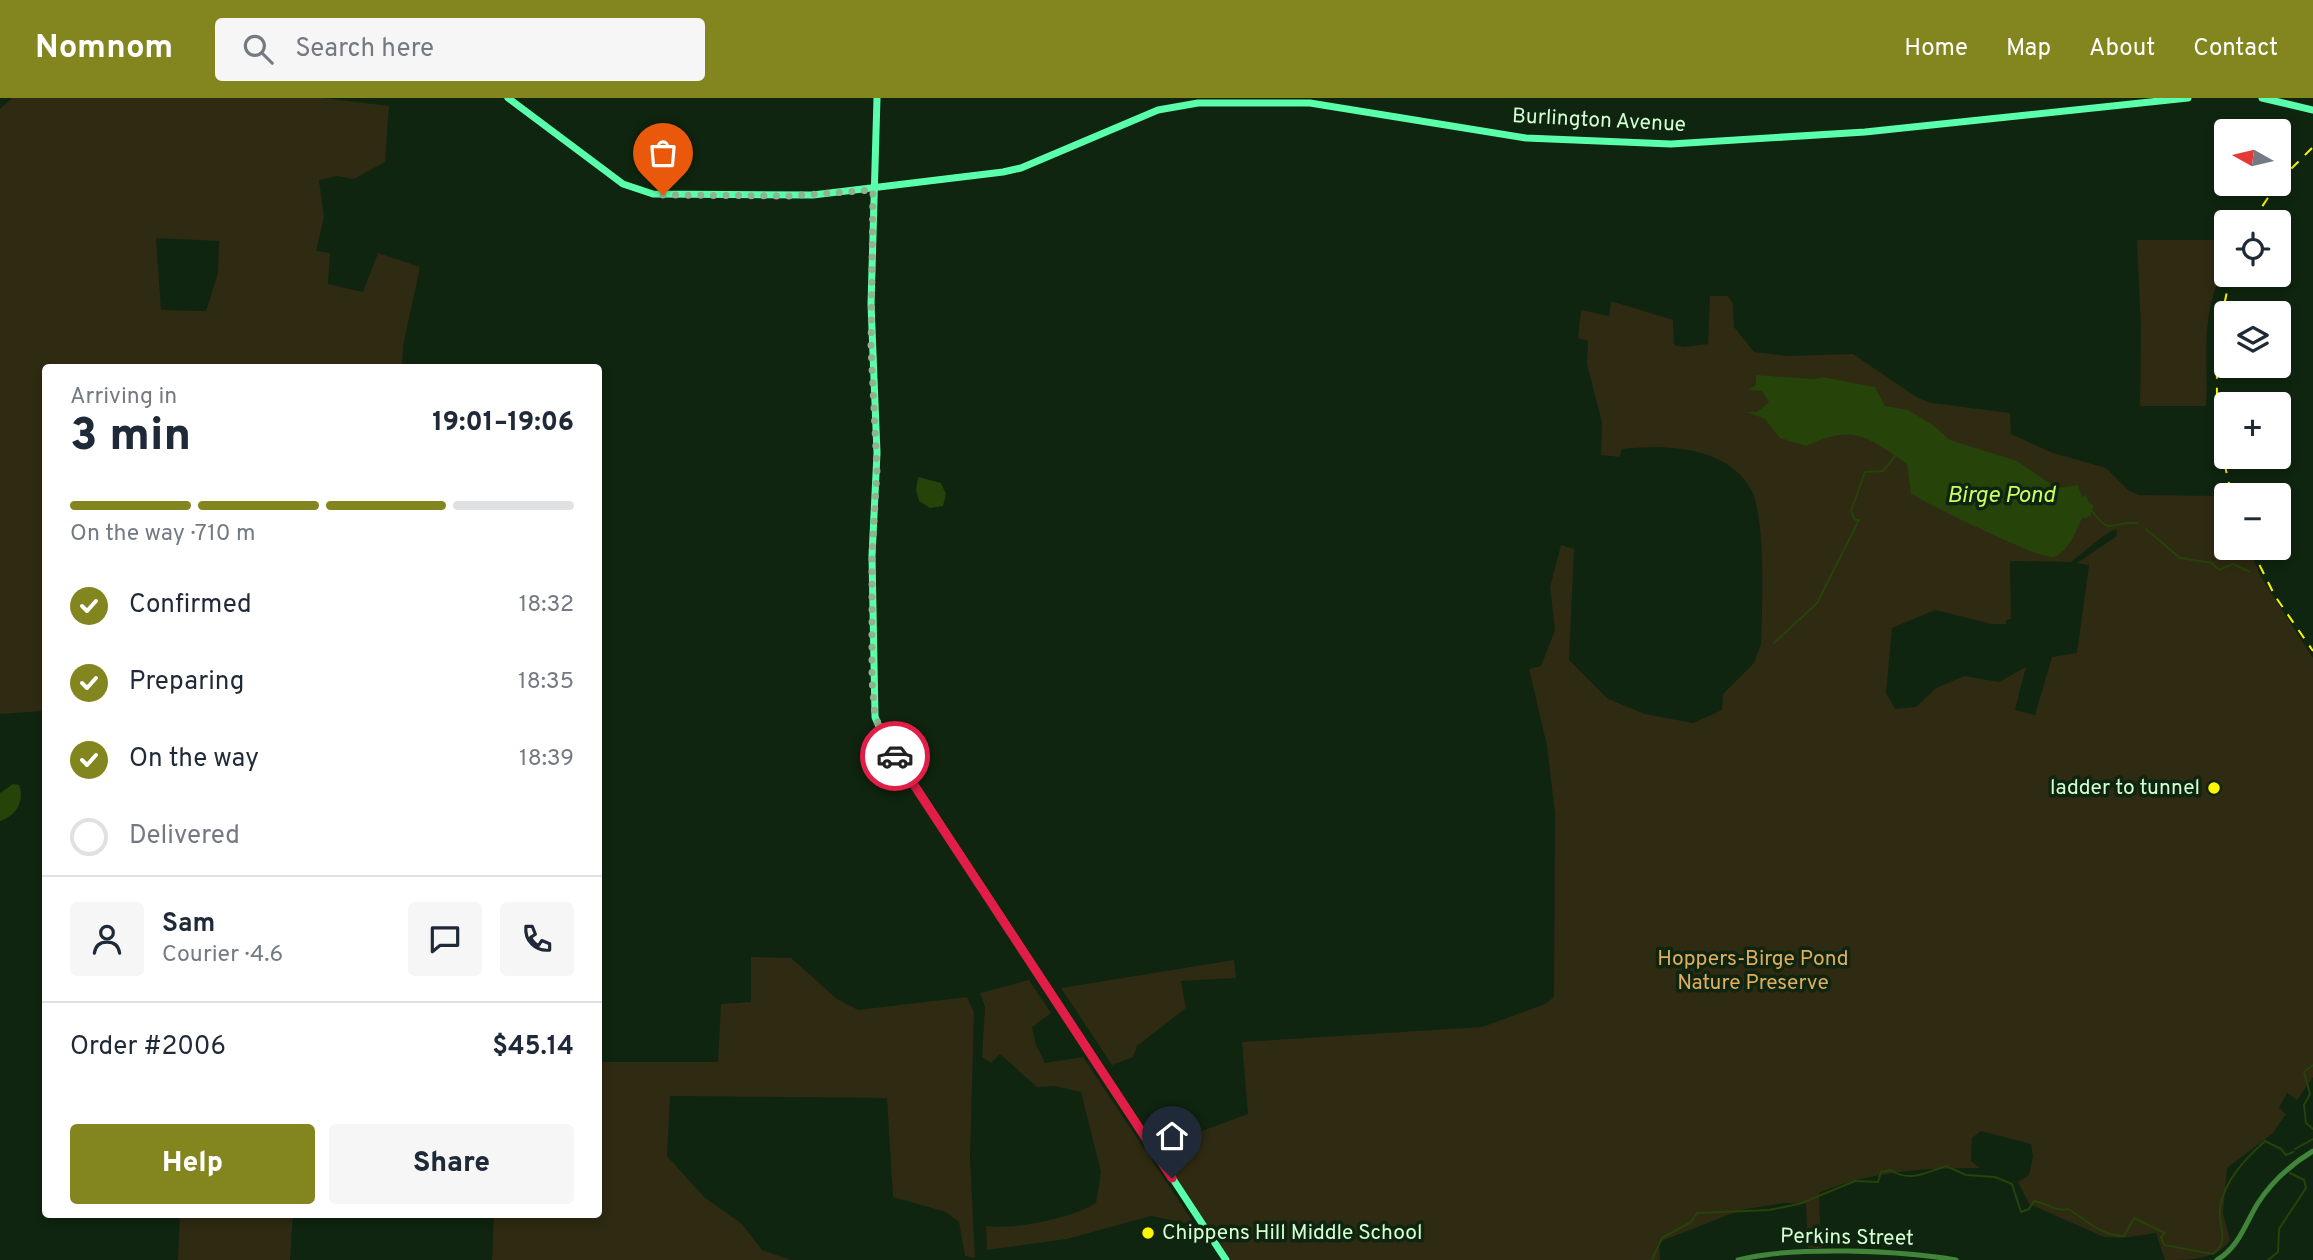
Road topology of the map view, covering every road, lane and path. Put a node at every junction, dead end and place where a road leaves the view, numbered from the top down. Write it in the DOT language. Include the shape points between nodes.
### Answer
graph roads {
  1 [pos="508,98"];
  2 [pos="877,98"];
  3 [pos="2188,98"];
  4 [pos="2262,98"];
  5 [pos="2313,110"];
  6 [pos="873,190"];
  7 [pos="2313,1151"];
  8 [pos="1226,1260"];
  9 [pos="1738,1260"];
  10 [pos="1956,1260"];
  11 [pos="2217,1260"];
  1 -- 6 [label="main road, Burlington Avenue" via="623,184 643,192 788,196"];
  2 -- 6 [label="main road"];
  3 -- 6 [label="main road, Burlington Avenue" via="1865,132 1677,144 1526,138 1310,103 1198,103 1158,110 1012,170"];
  4 -- 5 [label="main road"];
  6 -- 8 [label="main road" via="875,717 884,738"];
  7 -- 11 [label="street" via="2275,1180 2233,1247"];
  9 -- 10 [label="street, Perkins Street" via="1795,1252 1920,1254"];
}
